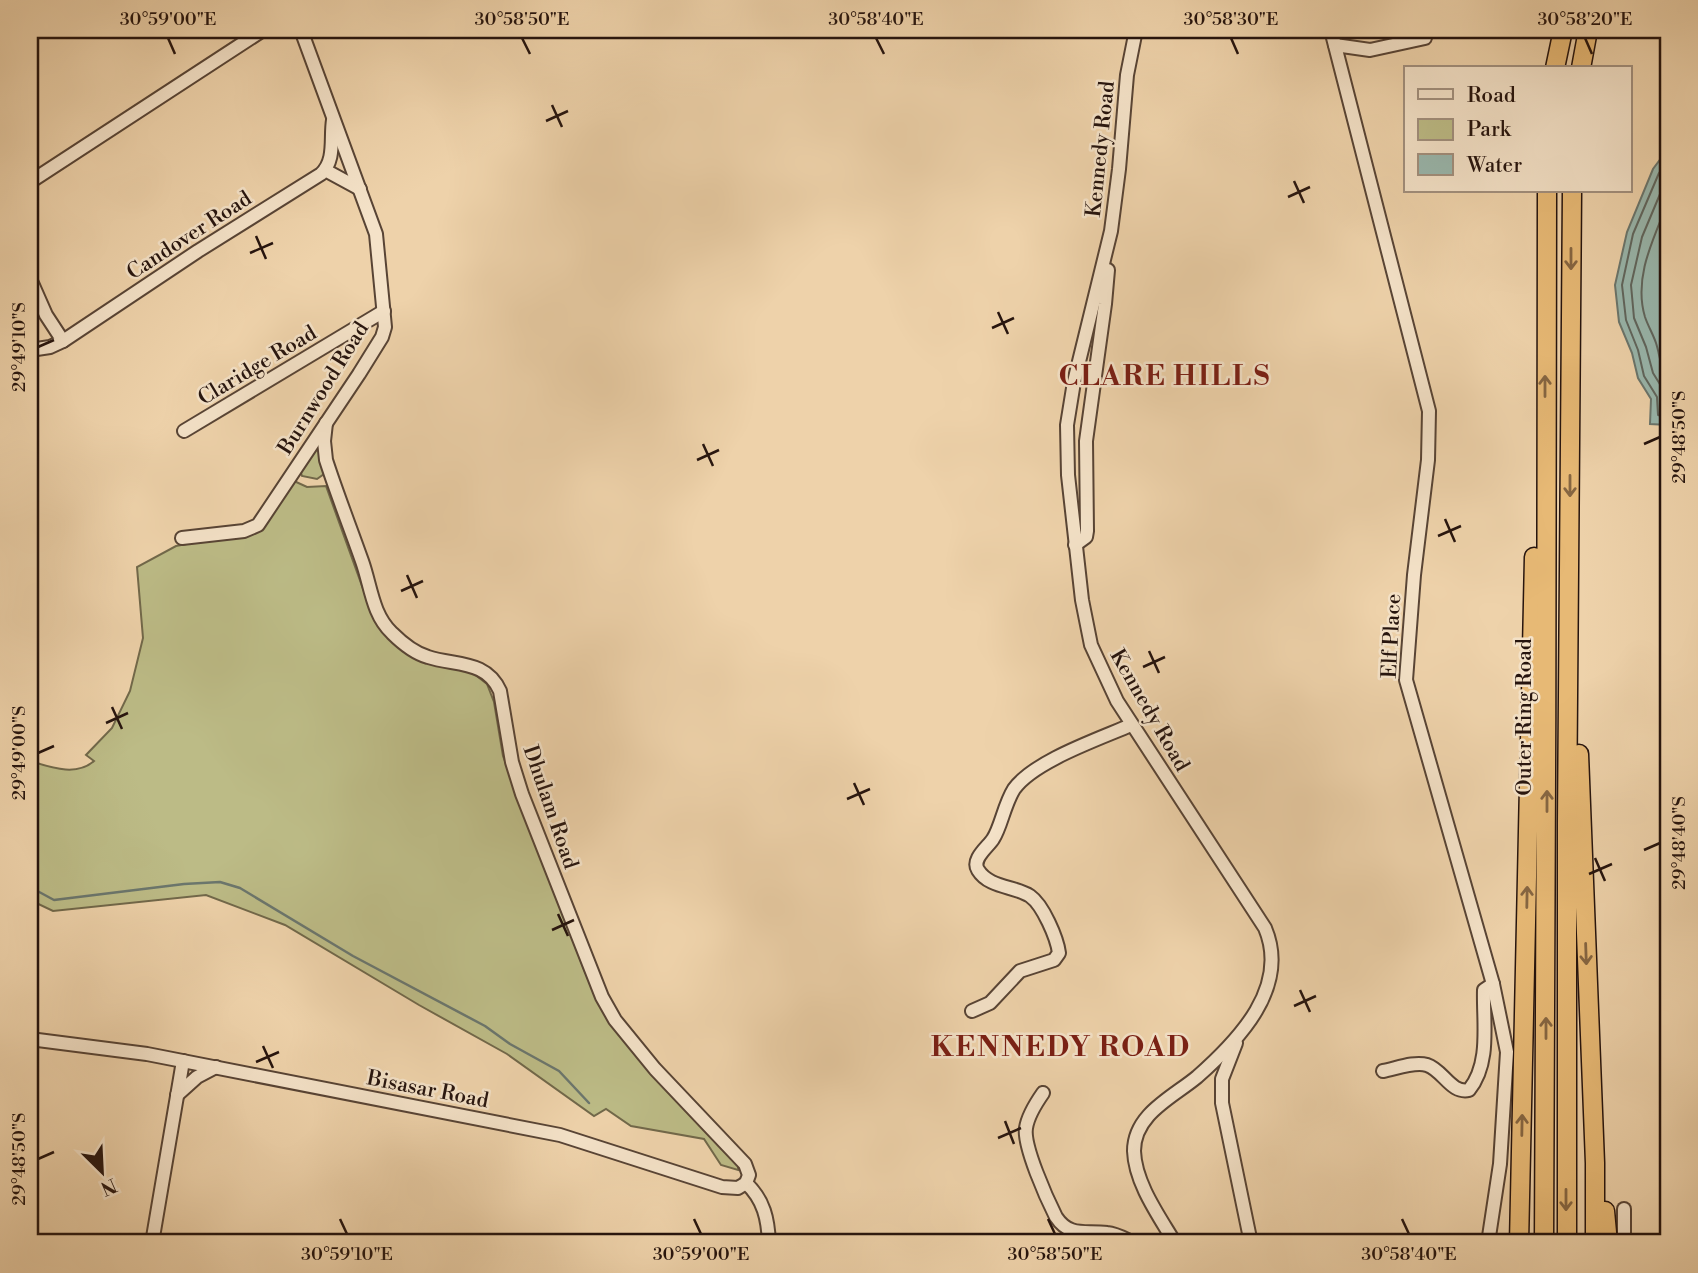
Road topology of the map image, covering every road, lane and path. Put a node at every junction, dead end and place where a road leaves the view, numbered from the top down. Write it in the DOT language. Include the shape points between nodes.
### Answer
graph roads {
  1 [pos="263,30"];
  2 [pos="301,30"];
  3 [pos="1136,30"];
  4 [pos="1331,30"];
  5 [pos="1563,30"];
  6 [pos="1588,30"];
  7 [pos="1425,38"];
  8 [pos="1335,45"];
  9 [pos="1555,66"];
  10 [pos="1581,66"];
  11 [pos="333,116"];
  12 [pos="326,170"];
  13 [pos="30,181"];
  14 [pos="360,189"];
  15 [pos="1547,192"];
  16 [pos="1572,192"];
  17 [pos="1105,256"];
  18 [pos="31,281"];
  19 [pos="384,311"];
  20 [pos="68,337"];
  21 [pos="30,350"];
  22 [pos="326,423"];
  23 [pos="1545,428"];
  24 [pos="184,431"];
  25 [pos="182,538"];
  26 [pos="1075,545"];
  27 [pos="1569,691"];
  28 [pos="1131,725"];
  29 [pos="1493,984"];
  30 [pos="972,1011"];
  31 [pos="30,1039"];
  32 [pos="1237,1039"];
  33 [pos="183,1061"];
  34 [pos="216,1067"];
  35 [pos="1382,1071"];
  36 [pos="1043,1093"];
  37 [pos="177,1096"];
  38 [pos="1595,1163"];
  39 [pos="746,1183"];
  40 [pos="1520,1193"];
  41 [pos="1625,1209"];
  42 [pos="152,1243"];
  43 [pos="769,1243"];
  44 [pos="1134,1243"];
  45 [pos="1175,1243"];
  46 [pos="1251,1243"];
  47 [pos="1488,1243"];
  48 [pos="1512,1243"];
  49 [pos="1519,1243"];
  50 [pos="1544,1243"];
  51 [pos="1567,1243"];
  52 [pos="1595,1243"];
  53 [pos="1608,1243"];
  54 [pos="1624,1243"];
  1 -- 13 [label="street"];
  2 -- 11 [label="street, Burnwood Road"];
  3 -- 17 [label="street, Kennedy Road" via="1126,75 1115,209"];
  4 -- 8 [label="street, Elf Place"];
  5 -- 9 [label="highway"];
  6 -- 10 [label="highway"];
  7 -- 8 [label="street" via="1370,50"];
  8 -- 29 [label="street, Elf Place" via="1429,411 1406,680"];
  11 -- 12 [label="street"];
  11 -- 14 [label="street, Burnwood Road"];
  12 -- 14 [label="street"];
  12 -- 20 [label="street, Candover Road"];
  14 -- 19 [label="street, Burnwood Road" via="376,234"];
  23 -- 15 [label="highway, Outer Ring Road, one-way"];
  16 -- 27 [label="highway, Outer Ring Road, one-way"];
  17 -- 26 [label="street, Kennedy Road" via="1067,425"];
  17 -- 26 [label="street" via="1105,304 1086,441 1087,531"];
  18 -- 20 [label="street" via="46,315"];
  19 -- 22 [label="street, Burnwood Road" via="382,337"];
  19 -- 24 [label="street, Claridge Road"];
  20 -- 21 [label="street, Candover Road" via="50,347"];
  22 -- 25 [label="street, Burnwood Road" via="258,525 244,531"];
  22 -- 39 [label="street, Dhulam Road" via="326,460 377,613 408,647 427,657 479,668 496,681 522,794 602,997 634,1044 745,1164"];
  40 -- 23 [label="highway, one-way" via="1536,470"];
  50 -- 23 [label="highway, Outer Ring Road, one-way"];
  26 -- 28 [label="street, Kennedy Road" via="1091,645"];
  27 -- 38 [label="highway, one-way" via="1578,747"];
  27 -- 51 [label="highway, Outer Ring Road, one-way"];
  28 -- 30 [label="street" via="1036,769 1008,800 977,869 1034,899 1053,931 1059,953 1054,960 1020,971 993,1000"];
  28 -- 32 [label="street, Kennedy Road" via="1270,939 1270,980"];
  29 -- 35 [label="street" via="1484,990 1484,1052 1469,1090 1458,1090 1424,1065"];
  29 -- 47 [label="street, Elf Place" via="1507,1068"];
  31 -- 33 [label="street, Bisasar Road"];
  32 -- 45 [label="street, Kennedy Road" via="1149,1113 1135,1141 1141,1181"];
  32 -- 46 [label="street" via="1222,1079 1222,1103"];
  33 -- 34 [label="street, Bisasar Road"];
  33 -- 37 [label="street"];
  34 -- 37 [label="street" via="192,1080"];
  34 -- 39 [label="street, Bisasar Road" via="560,1135 722,1187 738,1188"];
  36 -- 44 [label="street" via="1026,1131 1056,1217 1072,1232 1106,1233"];
  37 -- 42 [label="street"];
  38 -- 52 [label="highway"];
  38 -- 53 [label="highway"];
  39 -- 43 [label="street" via="764,1209"];
  40 -- 48 [label="highway"];
  40 -- 49 [label="highway"];
  41 -- 54 [label="street"];
}
